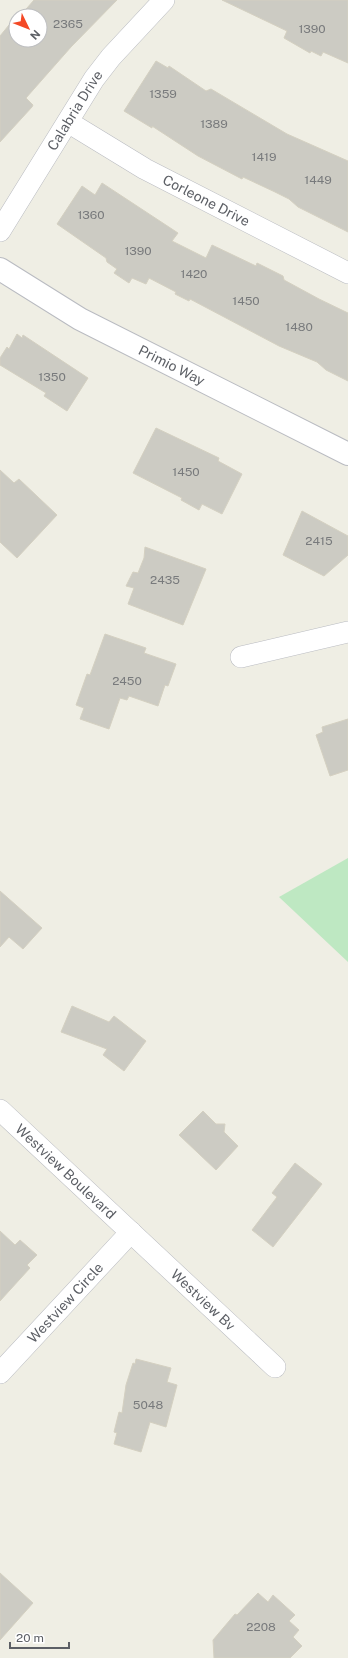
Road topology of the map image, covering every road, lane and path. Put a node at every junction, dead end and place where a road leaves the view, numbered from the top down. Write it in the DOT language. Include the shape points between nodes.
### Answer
graph roads {
  1 [pos="164,0"];
  2 [pos="68,122"];
  3 [pos="0,231"];
  4 [pos="0,269"];
  5 [pos="348,273"];
  6 [pos="348,454"];
  7 [pos="348,632"];
  8 [pos="241,657"];
  9 [pos="0,1110"];
  10 [pos="131,1232"];
  11 [pos="275,1367"];
  12 [pos="0,1373"];
  1 -- 2 [label="street, Calabria Drive" via="111,57 94,79"];
  2 -- 3 [label="street, Calabria Drive"];
  2 -- 5 [label="street, Corleone Drive" via="145,169"];
  4 -- 6 [label="street, Primio Way" via="80,319"];
  7 -- 8 [label="street"];
  9 -- 10 [label="street, Westview Boulevard"];
  10 -- 11 [label="street, Westview Bv"];
  10 -- 12 [label="street, Westview Circle"];
}
